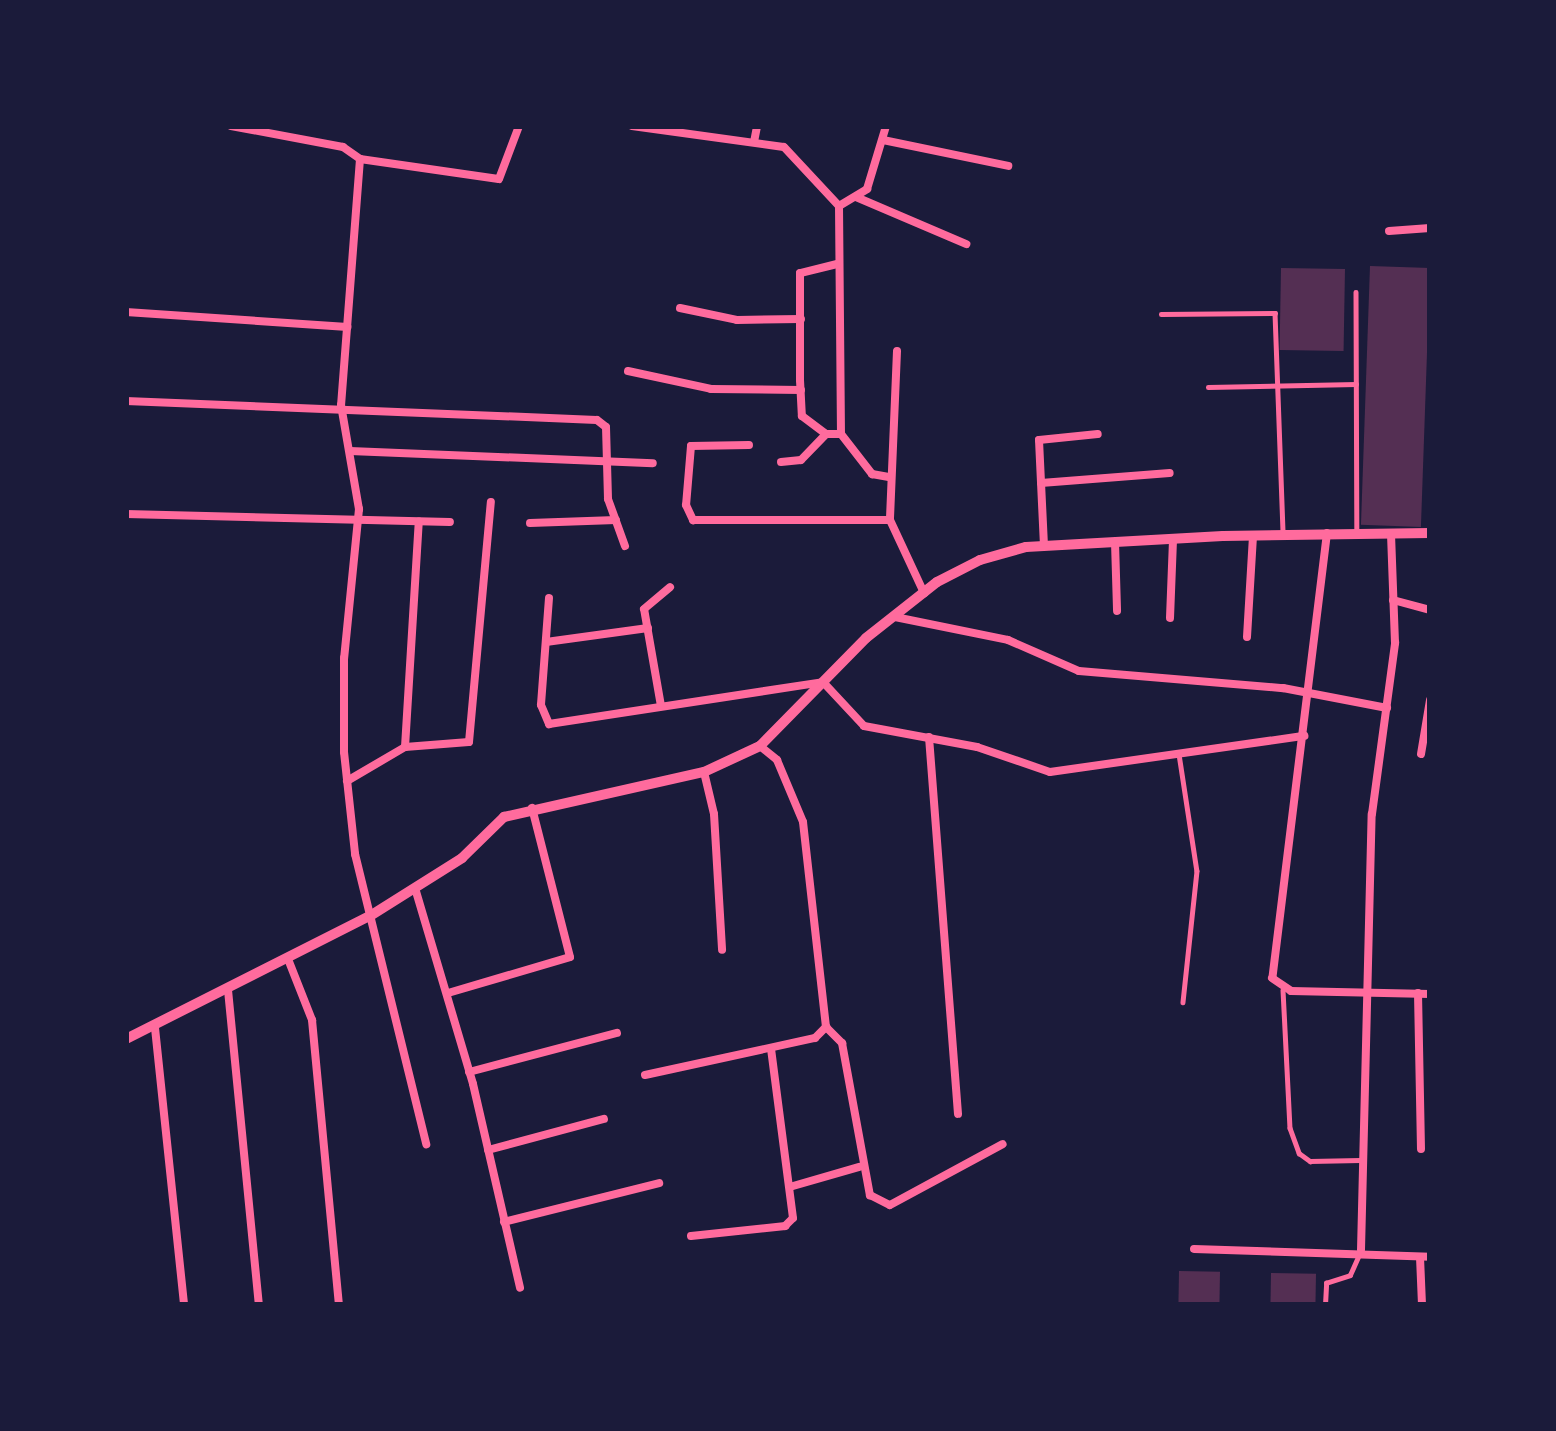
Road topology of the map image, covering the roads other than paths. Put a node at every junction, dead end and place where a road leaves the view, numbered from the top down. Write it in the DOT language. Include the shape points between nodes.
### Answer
graph roads {
  1 [pos="231,126"];
  2 [pos="519,126"];
  3 [pos="632,126"];
  4 [pos="757,126"];
  5 [pos="886,126"];
  6 [pos="883,140"];
  7 [pos="754,142"];
  8 [pos="360,159"];
  9 [pos="1008,166"];
  10 [pos="856,197"];
  11 [pos="839,206"];
  12 [pos="1430,228"];
  13 [pos="1390,230"];
  14 [pos="966,244"];
  15 [pos="836,264"];
  16 [pos="1356,292"];
  17 [pos="680,308"];
  18 [pos="126,312"];
  19 [pos="1161,314"];
  20 [pos="801,319"];
  21 [pos="346,327"];
  22 [pos="897,350"];
  23 [pos="628,371"];
  24 [pos="1356,384"];
  25 [pos="1275,386"];
  26 [pos="1208,387"];
  27 [pos="801,389"];
  28 [pos="126,401"];
  29 [pos="341,405"];
  30 [pos="826,434"];
  31 [pos="841,434"];
  32 [pos="1098,434"];
  33 [pos="749,446"];
  34 [pos="350,451"];
  35 [pos="607,461"];
  36 [pos="781,462"];
  37 [pos="652,463"];
  38 [pos="1170,473"];
  39 [pos="889,477"];
  40 [pos="1041,483"];
  41 [pos="491,502"];
  42 [pos="126,514"];
  43 [pos="358,518"];
  44 [pos="616,520"];
  45 [pos="890,520"];
  46 [pos="419,521"];
  47 [pos="450,522"];
  48 [pos="530,523"];
  49 [pos="1328,532"];
  50 [pos="1357,532"];
  51 [pos="1391,533"];
  52 [pos="1430,533"];
  53 [pos="1283,534"];
  54 [pos="1253,535"];
  55 [pos="1173,539"];
  56 [pos="1115,542"];
  57 [pos="626,546"];
  58 [pos="1044,546"];
  59 [pos="670,587"];
  60 [pos="924,592"];
  61 [pos="549,598"];
  62 [pos="1393,600"];
  63 [pos="1430,610"];
  64 [pos="1118,611"];
  65 [pos="893,616"];
  66 [pos="1170,618"];
  67 [pos="648,628"];
  68 [pos="1247,637"];
  69 [pos="546,642"];
  70 [pos="824,682"];
  71 [pos="1309,692"];
  72 [pos="1430,700"];
  73 [pos="662,706"];
  74 [pos="1387,708"];
  75 [pos="1304,736"];
  76 [pos="929,737"];
  77 [pos="760,746"];
  78 [pos="405,747"];
  79 [pos="1179,754"];
  80 [pos="1421,754"];
  81 [pos="704,772"];
  82 [pos="347,781"];
  83 [pos="532,807"];
  84 [pos="415,888"];
  85 [pos="370,916"];
  86 [pos="722,950"];
  87 [pos="288,959"];
  88 [pos="228,990"];
  89 [pos="1283,990"];
  90 [pos="1366,992"];
  91 [pos="448,993"];
  92 [pos="1418,993"];
  93 [pos="1430,994"];
  94 [pos="1184,1002"];
  95 [pos="826,1027"];
  96 [pos="155,1028"];
  97 [pos="617,1033"];
  98 [pos="126,1039"];
  99 [pos="771,1048"];
  100 [pos="469,1072"];
  101 [pos="645,1075"];
  102 [pos="958,1114"];
  103 [pos="604,1119"];
  104 [pos="426,1144"];
  105 [pos="1003,1144"];
  106 [pos="1421,1149"];
  107 [pos="488,1150"];
  108 [pos="1365,1160"];
  109 [pos="859,1167"];
  110 [pos="659,1183"];
  111 [pos="792,1190"];
  112 [pos="504,1222"];
  113 [pos="691,1236"];
  114 [pos="1194,1249"];
  115 [pos="1361,1250"];
  116 [pos="1425,1257"];
  117 [pos="520,1288"];
  118 [pos="184,1305"];
  119 [pos="259,1305"];
  120 [pos="339,1305"];
  121 [pos="1325,1305"];
  122 [pos="1422,1305"];
  1 -- 8 [label="street" via="343,147"];
  2 -- 8 [label="street" via="500,179"];
  3 -- 7 [label="street"];
  4 -- 7 [label="street"];
  5 -- 6 [label="street"];
  6 -- 9 [label="street"];
  6 -- 10 [label="street" via="867,189"];
  7 -- 11 [label="street" via="784,147"];
  8 -- 21 [label="street"];
  10 -- 11 [label="street"];
  10 -- 14 [label="street"];
  11 -- 15 [label="street"];
  12 -- 13 [label="street"];
  15 -- 20 [label="street" via="802,268"];
  15 -- 31 [label="street"];
  16 -- 24 [label="lane"];
  17 -- 20 [label="street" via="737,320"];
  18 -- 21 [label="street"];
  19 -- 25 [label="lane" via="1275,313"];
  20 -- 27 [label="street"];
  21 -- 29 [label="street"];
  22 -- 39 [label="street" via="897,477"];
  23 -- 27 [label="street" via="711,389"];
  24 -- 25 [label="lane"];
  24 -- 50 [label="lane"];
  25 -- 26 [label="lane"];
  25 -- 53 [label="lane"];
  27 -- 30 [label="street" via="802,416"];
  28 -- 29 [label="street" via="261,412"];
  29 -- 34 [label="street"];
  29 -- 35 [label="street" via="596,420 606,428"];
  30 -- 31 [label="street"];
  30 -- 36 [label="street" via="801,460"];
  31 -- 39 [label="street" via="872,474"];
  32 -- 40 [label="street" via="1039,440"];
  33 -- 45 [label="street" via="691,446 686,506 693,520"];
  34 -- 35 [label="street"];
  34 -- 43 [label="street"];
  35 -- 37 [label="street"];
  35 -- 44 [label="street"];
  38 -- 40 [label="street"];
  39 -- 45 [label="street"];
  40 -- 58 [label="street"];
  41 -- 78 [label="street" via="469,742"];
  42 -- 43 [label="street"];
  43 -- 46 [label="street"];
  43 -- 82 [label="street" via="344,658"];
  44 -- 48 [label="street"];
  44 -- 57 [label="street"];
  45 -- 60 [label="street"];
  46 -- 47 [label="street"];
  46 -- 78 [label="street"];
  49 -- 50 [label="street"];
  49 -- 53 [label="street"];
  49 -- 71 [label="street"];
  50 -- 51 [label="street"];
  51 -- 52 [label="street"];
  51 -- 62 [label="street"];
  53 -- 54 [label="street"];
  54 -- 55 [label="street"];
  54 -- 68 [label="street"];
  55 -- 56 [label="street"];
  55 -- 66 [label="street"];
  56 -- 58 [label="street"];
  56 -- 64 [label="street"];
  58 -- 60 [label="street" via="980,560"];
  59 -- 67 [label="street" via="647,601"];
  60 -- 65 [label="street"];
  61 -- 69 [label="street"];
  62 -- 63 [label="street"];
  62 -- 74 [label="street"];
  65 -- 70 [label="street"];
  65 -- 71 [label="street" via="1008,640 1079,671"];
  67 -- 69 [label="street"];
  67 -- 73 [label="street"];
  69 -- 73 [label="street" via="541,705 549,724"];
  70 -- 73 [label="street"];
  70 -- 76 [label="street" via="864,726"];
  70 -- 77 [label="street"];
  71 -- 74 [label="street"];
  71 -- 75 [label="street"];
  72 -- 80 [label="street"];
  74 -- 90 [label="street" via="1372,814"];
  75 -- 79 [label="street"];
  75 -- 89 [label="street" via="1271,969"];
  76 -- 79 [label="street" via="1050,772"];
  76 -- 102 [label="street"];
  77 -- 81 [label="street"];
  77 -- 95 [label="street" via="776,760 803,821"];
  78 -- 82 [label="street"];
  79 -- 94 [label="lane" via="1197,871"];
  81 -- 83 [label="street"];
  81 -- 86 [label="street"];
  82 -- 85 [label="street"];
  83 -- 84 [label="street" via="504,817"];
  83 -- 91 [label="street" via="570,957"];
  84 -- 85 [label="street"];
  84 -- 91 [label="street"];
  85 -- 87 [label="street"];
  85 -- 104 [label="street"];
  87 -- 88 [label="street"];
  87 -- 120 [label="street" via="312,1020"];
  88 -- 96 [label="street"];
  88 -- 119 [label="street"];
  89 -- 90 [label="street"];
  89 -- 108 [label="lane" via="1299,1153"];
  90 -- 92 [label="street"];
  90 -- 108 [label="street"];
  91 -- 100 [label="street"];
  92 -- 93 [label="street"];
  92 -- 106 [label="street"];
  95 -- 99 [label="street"];
  95 -- 109 [label="street" via="842,1043"];
  96 -- 98 [label="street"];
  96 -- 118 [label="street"];
  97 -- 100 [label="street"];
  99 -- 101 [label="street"];
  99 -- 111 [label="street"];
  100 -- 107 [label="street"];
  103 -- 107 [label="street"];
  105 -- 109 [label="street" via="886,1206 870,1195"];
  107 -- 112 [label="street"];
  108 -- 115 [label="street"];
  109 -- 111 [label="street" via="801,1180"];
  110 -- 112 [label="street"];
  111 -- 113 [label="street" via="793,1218 784,1226"];
  112 -- 117 [label="street"];
  114 -- 115 [label="street"];
  115 -- 116 [label="street"];
  115 -- 121 [label="lane" via="1350,1275 1326,1283"];
  116 -- 122 [label="street"];
}
